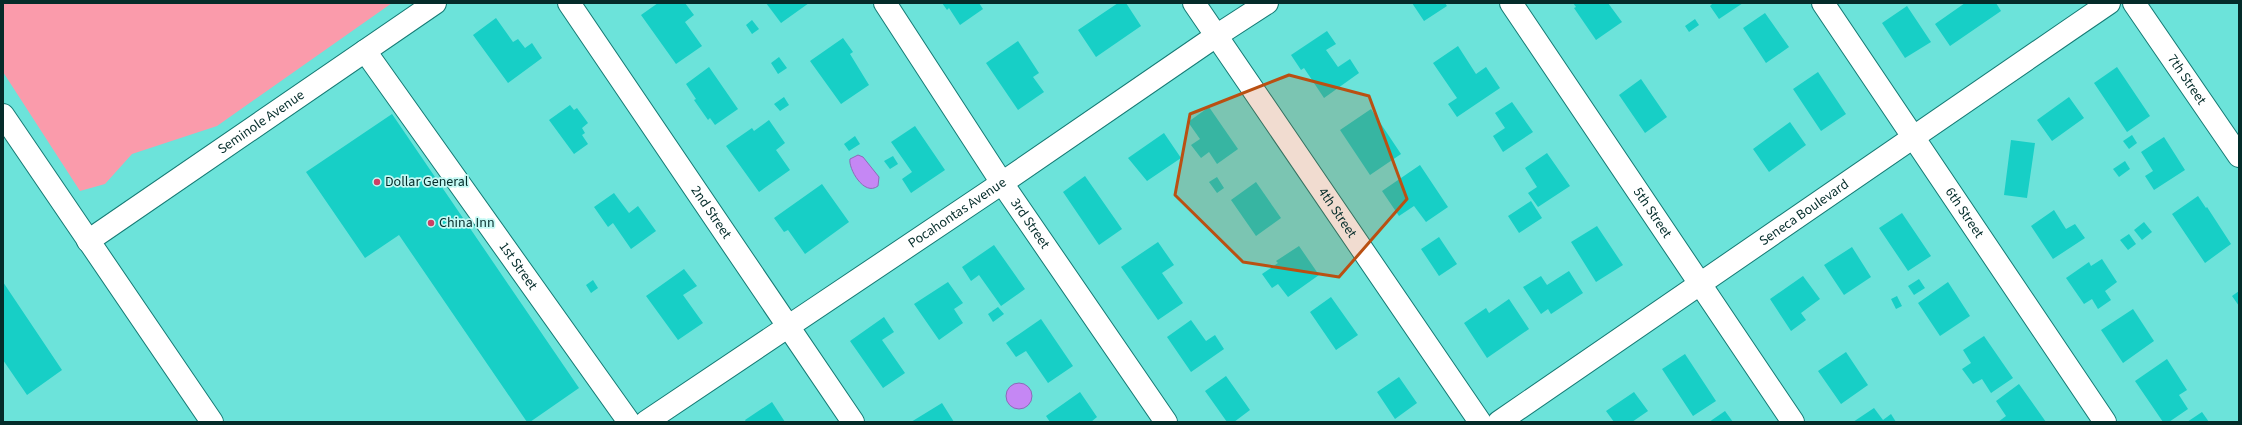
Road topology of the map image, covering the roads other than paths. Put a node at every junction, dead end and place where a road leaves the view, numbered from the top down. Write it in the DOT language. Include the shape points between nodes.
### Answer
graph roads {
  1 [pos="435,3"];
  2 [pos="569,3"];
  3 [pos="885,3"];
  4 [pos="1194,3"];
  5 [pos="1268,3"];
  6 [pos="1512,3"];
  7 [pos="1823,3"];
  8 [pos="2109,3"];
  9 [pos="2134,3"];
  10 [pos="1216,36"];
  11 [pos="365,51"];
  12 [pos="3,115"];
  13 [pos="1914,136"];
  14 [pos="2239,156"];
  15 [pos="1002,182"];
  16 [pos="88,241"];
  17 [pos="1701,286"];
  18 [pos="787,327"];
  19 [pos="212,422"];
  20 [pos="629,422"];
  21 [pos="646,422"];
  22 [pos="853,422"];
  23 [pos="1166,422"];
  24 [pos="1480,422"];
  25 [pos="1499,422"];
  26 [pos="1793,422"];
  27 [pos="2105,422"];
  1 -- 11 [label="main road, Seminole Avenue"];
  2 -- 18 [label="main road, 2nd Street"];
  3 -- 15 [label="main road, 3rd Street"];
  4 -- 10 [label="main road, 4th Street"];
  5 -- 10 [label="main road, Pocahontas Avenue"];
  6 -- 17 [label="main road, 5th Street"];
  7 -- 13 [label="main road, 6th Street"];
  8 -- 13 [label="main road, Seneca Boulevard"];
  9 -- 14 [label="main road, 7th Street"];
  10 -- 15 [label="main road, Pocahontas Avenue"];
  10 -- 24 [label="main road, 4th Street"];
  11 -- 16 [label="main road, Seminole Avenue"];
  11 -- 20 [label="main road, 1st Street"];
  12 -- 16 [label="main road"];
  13 -- 17 [label="main road, Seneca Boulevard"];
  13 -- 27 [label="main road, 6th Street"];
  15 -- 18 [label="main road, Pocahontas Avenue"];
  15 -- 23 [label="main road, 3rd Street"];
  16 -- 19 [label="main road"];
  17 -- 25 [label="main road, Seneca Boulevard"];
  17 -- 26 [label="main road, 5th Street"];
  18 -- 21 [label="main road, Pocahontas Avenue"];
  18 -- 22 [label="main road, 2nd Street"];
}
